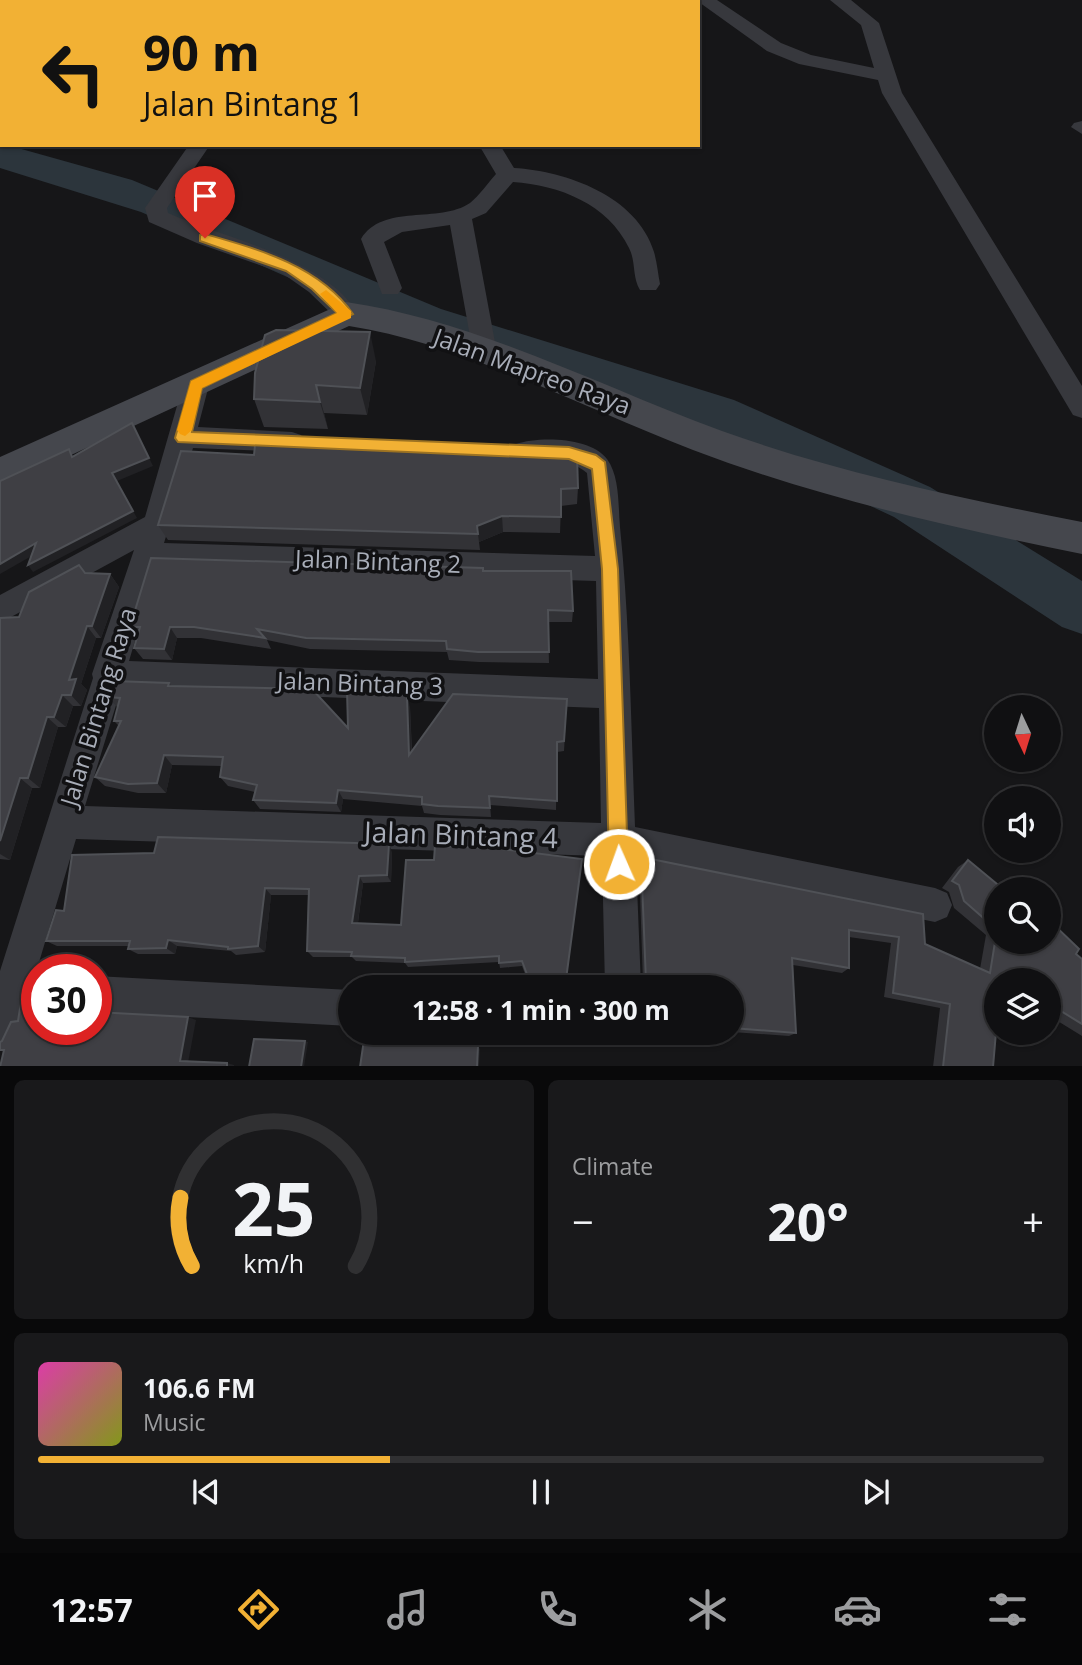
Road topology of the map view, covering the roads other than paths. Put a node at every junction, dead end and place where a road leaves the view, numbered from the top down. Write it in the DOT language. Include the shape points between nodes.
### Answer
graph roads {
  1 [pos="705,0"];
  2 [pos="839,0"];
  3 [pos="887,76"];
  4 [pos="200,147"];
  5 [pos="490,147"];
  6 [pos="508,175"];
  7 [pos="460,216"];
  8 [pos="648,284"];
  9 [pos="390,288"];
  10 [pos="346,314"];
  11 [pos="485,353"];
  12 [pos="196,385"];
  13 [pos="1082,408"];
  14 [pos="183,438"];
  15 [pos="321,443"];
  16 [pos="500,450"];
  17 [pos="0,473"];
  18 [pos="156,524"];
  19 [pos="1082,538"];
  20 [pos="146,555"];
  21 [pos="610,569"];
  22 [pos="0,610"];
  23 [pos="107,674"];
  24 [pos="612,694"];
  25 [pos="64,822"];
  26 [pos="618,840"];
  27 [pos="935,905"];
  28 [pos="623,975"];
  29 [pos="17,989"];
  30 [pos="112,995"];
  31 [pos="338,1007"];
  32 [pos="0,1029"];
  1 -- 3 [label="street" via="774,47 806,60"];
  2 -- 3 [label="street" via="870,23"];
  3 -- 13 [label="street" via="892,93"];
  4 -- 10 [label="street" via="156,208 157,217 290,267"];
  5 -- 6 [label="street"];
  6 -- 7 [label="street" via="478,208"];
  6 -- 8 [label="street" via="546,177 584,192 621,217 642,250"];
  7 -- 9 [label="street" via="397,225 372,239"];
  7 -- 11 [label="street"];
  10 -- 11 [label="street, Jalan Mapreo Raya" via="385,321"];
  10 -- 12 [label="street"];
  11 -- 19 [label="street, Jalan Mapreo Raya" via="806,473 912,502"];
  12 -- 14 [label="street, Jalan Bintang Raya"];
  12 -- 17 [label="street"];
  14 -- 15 [label="street"];
  14 -- 18 [label="street, Jalan Bintang Raya"];
  16 -- 21 [label="street" via="569,453 599,466"];
  18 -- 20 [label="street, Jalan Bintang Raya"];
  18 -- 22 [label="street"];
  20 -- 21 [label="street, Jalan Bintang 2"];
  20 -- 23 [label="street, Jalan Bintang Raya"];
  21 -- 24 [label="street"];
  23 -- 24 [label="street, Jalan Bintang 3"];
  23 -- 25 [label="street, Jalan Bintang Raya"];
  24 -- 26 [label="street"];
  25 -- 26 [label="street, Jalan Bintang 4"];
  25 -- 29 [label="street, Jalan Bintang Raya"];
  26 -- 27 [label="street, Jalan Bintang 4"];
  26 -- 28 [label="street"];
  29 -- 32 [label="street, Jalan Bintang Raya"];
  30 -- 31 [label="street"];
}
